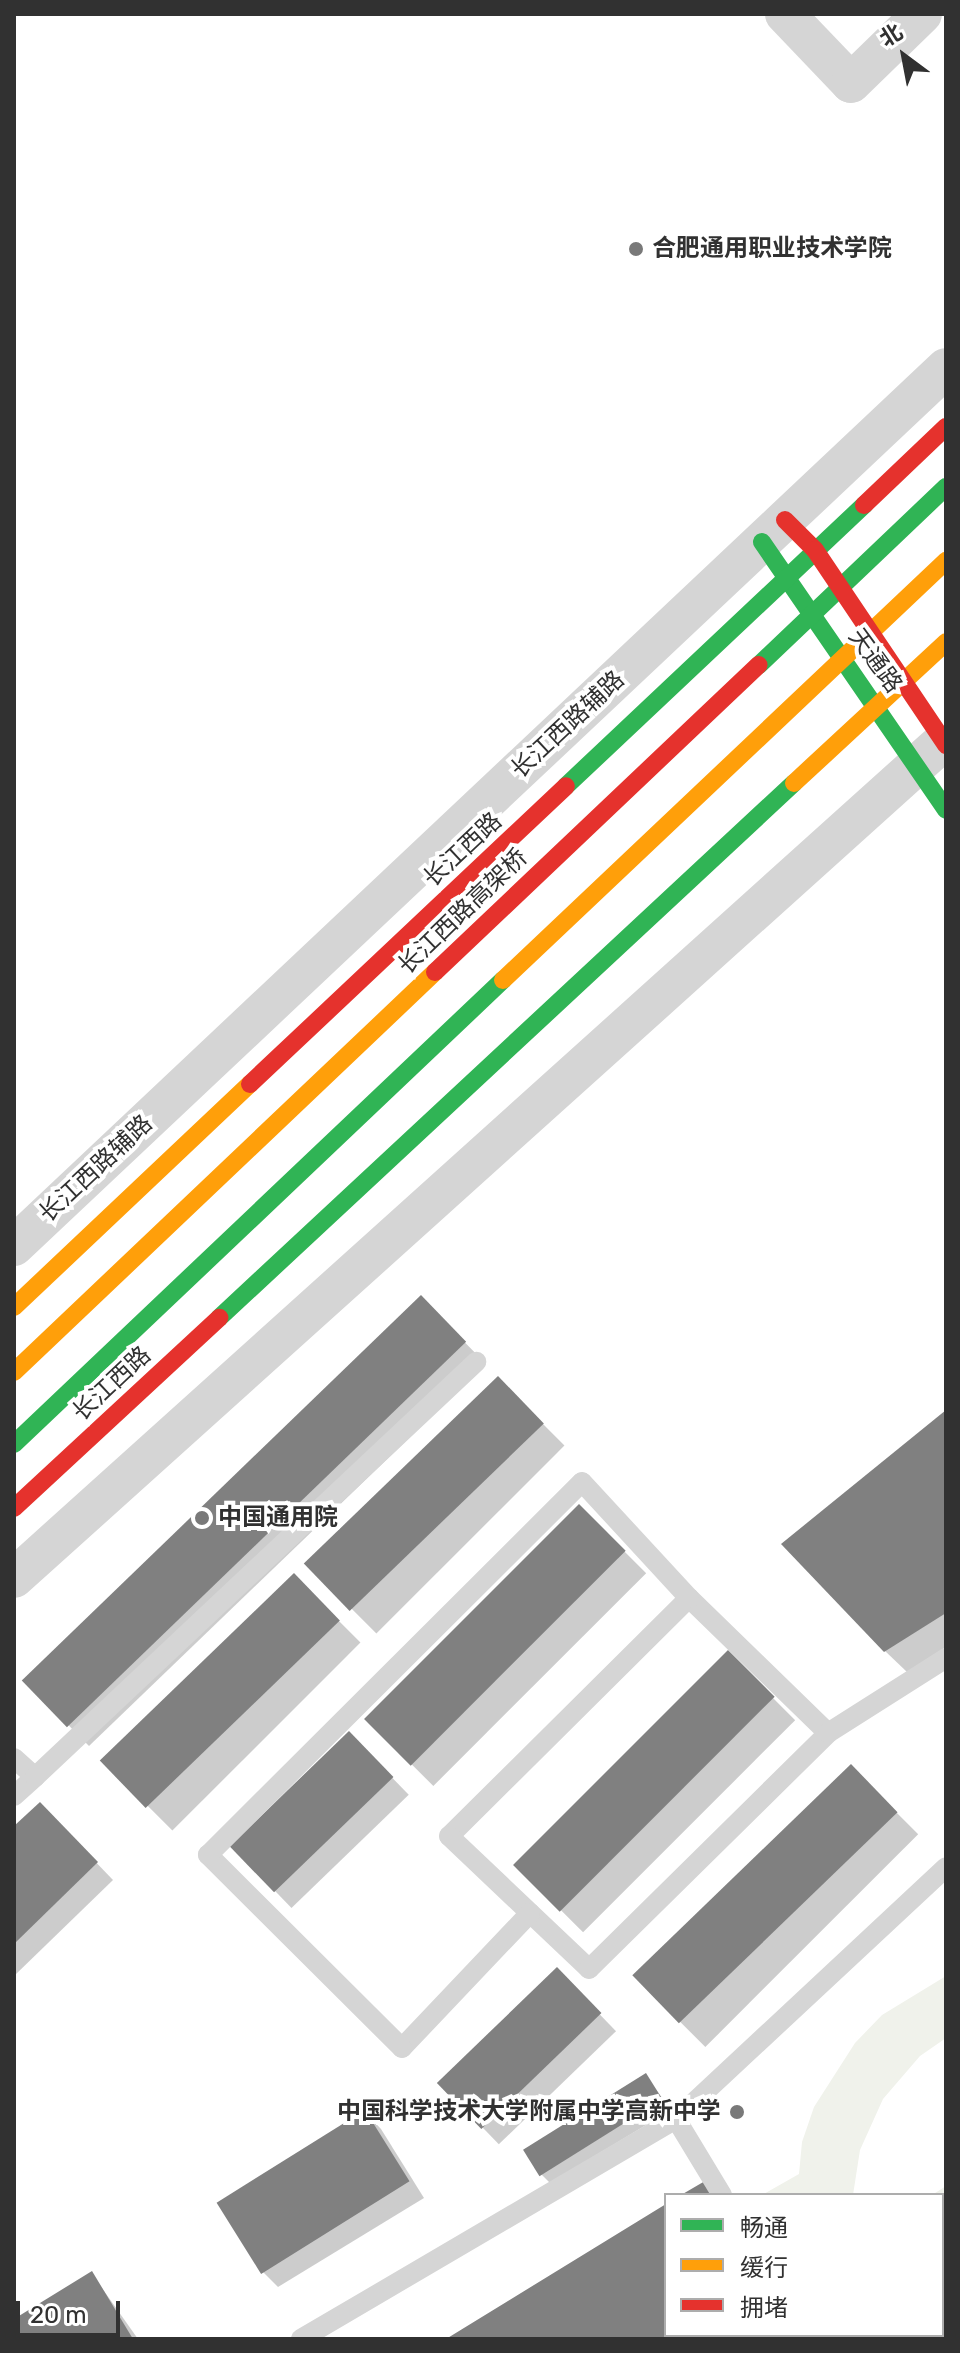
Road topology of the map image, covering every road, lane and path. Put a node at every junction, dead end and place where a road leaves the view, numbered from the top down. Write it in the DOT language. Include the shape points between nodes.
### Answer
graph roads {
  1 [pos="785,14"];
  2 [pos="922,14"];
  3 [pos="946,368"];
  4 [pos="946,427"];
  5 [pos="946,487"];
  6 [pos="774,531"];
  7 [pos="815,550"];
  8 [pos="946,561"];
  9 [pos="785,578"];
  10 [pos="946,642"];
  11 [pos="906,680"];
  12 [pos="878,705"];
  13 [pos="938,747"];
  14 [pos="946,810"];
  15 [pos="14,1246"];
  16 [pos="14,1307"];
  17 [pos="476,1362"];
  18 [pos="14,1372"];
  19 [pos="14,1444"];
  20 [pos="14,1508"];
  21 [pos="14,1578"];
  22 [pos="689,1598"];
  23 [pos="946,1658"];
  24 [pos="828,1733"];
  25 [pos="14,1758"];
  26 [pos="35,1777"];
  27 [pos="14,1796"];
  28 [pos="946,1867"];
  29 [pos="530,1913"];
  30 [pos="676,2119"];
  31 [pos="721,2193"];
  32 [pos="301,2339"];
  1 -- 2 [label="street" via="851,83"];
  3 -- 6 [label="street, 长江西路辅路"];
  4 -- 7 [label="main road, 长江西路"];
  5 -- 18 [label="main road, 长江西路高架桥"];
  6 -- 7 [label="main road, 天通路"];
  6 -- 9 [label="main road, 天通路"];
  6 -- 15 [label="street, 长江西路辅路"];
  7 -- 9 [label="main road, 长江西路"];
  7 -- 11 [label="main road, 天通路"];
  8 -- 19 [label="main road"];
  9 -- 12 [label="main road, 天通路"];
  9 -- 16 [label="main road, 长江西路"];
  10 -- 11 [label="main road, 长江西路"];
  11 -- 12 [label="main road, 长江西路"];
  11 -- 13 [label="main road, 天通路"];
  12 -- 13 [label="main road, 天通路"];
  12 -- 20 [label="main road, 长江西路"];
  13 -- 14 [label="main road, 天通路"];
  13 -- 21 [label="street"];
  17 -- 26 [label="lane"];
  22 -- 24 [label="lane"];
  22 -- 29 [label="lane" via="449,1836"];
  22 -- 29 [label="lane" via="582,1482 208,1855 402,2048"];
  23 -- 24 [label="lane"];
  24 -- 29 [label="lane" via="589,1969"];
  25 -- 26 [label="lane"];
  26 -- 27 [label="lane"];
  28 -- 30 [label="lane"];
  30 -- 31 [label="lane"];
  30 -- 32 [label="lane"];
}
